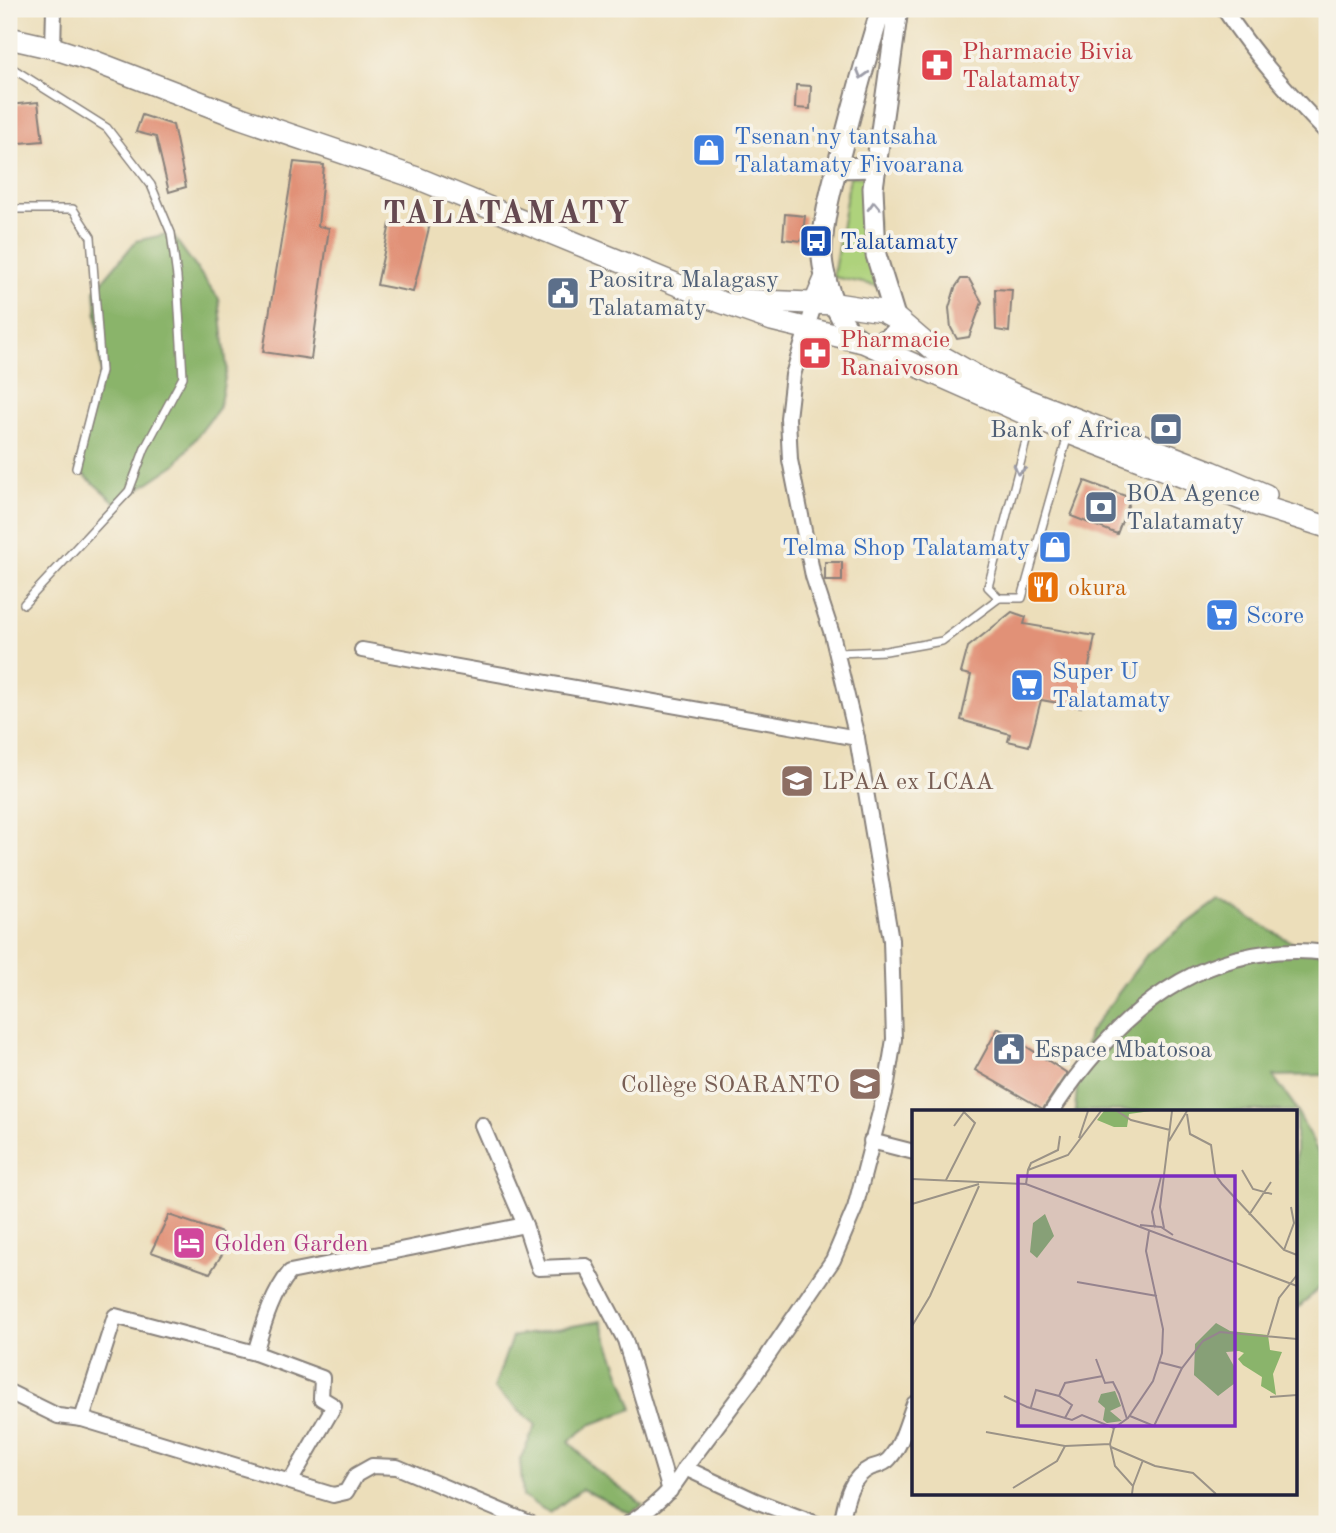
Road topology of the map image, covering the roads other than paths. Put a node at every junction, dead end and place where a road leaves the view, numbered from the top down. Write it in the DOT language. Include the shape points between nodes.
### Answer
graph roads {
  1 [pos="54,9"];
  2 [pos="881,9"];
  3 [pos="898,9"];
  4 [pos="1224,9"];
  5 [pos="9,38"];
  6 [pos="53,48"];
  7 [pos="9,68"];
  8 [pos="1327,133"];
  9 [pos="876,167"];
  10 [pos="837,168"];
  11 [pos="9,209"];
  12 [pos="825,279"];
  13 [pos="712,299"];
  14 [pos="825,304"];
  15 [pos="897,320"];
  16 [pos="806,330"];
  17 [pos="863,342"];
  18 [pos="1036,412"];
  19 [pos="1071,426"];
  20 [pos="76,468"];
  21 [pos="1326,527"];
  22 [pos="999,598"];
  23 [pos="24,604"];
  24 [pos="362,650"];
  25 [pos="837,653"];
  26 [pos="858,738"];
  27 [pos="1327,953"];
  28 [pos="1053,1110"];
  29 [pos="482,1125"];
  30 [pos="871,1141"];
  31 [pos="912,1151"];
  32 [pos="525,1225"];
  33 [pos="256,1353"];
  34 [pos="9,1392"];
  35 [pos="912,1409"];
  36 [pos="82,1419"];
  37 [pos="685,1468"];
  38 [pos="290,1482"];
  39 [pos="670,1491"];
  40 [pos="532,1524"];
  41 [pos="628,1524"];
  42 [pos="817,1524"];
  43 [pos="841,1524"];
  1 -- 6 [label="street"];
  2 -- 10 [label="main road, one-way"];
  3 -- 9 [label="main road"];
  4 -- 8 [label="street" via="1279,83"];
  5 -- 6 [label="main road"];
  6 -- 13 [label="main road" via="417,178"];
  7 -- 23 [label="lane" via="107,128 151,185 171,233 183,377 145,448 129,491"];
  9 -- 10 [label="main road"];
  15 -- 9 [label="main road, one-way" via="876,256"];
  10 -- 12 [label="main road" via="823,223"];
  11 -- 20 [label="lane" via="73,209 91,237 101,371"];
  12 -- 14 [label="main road"];
  13 -- 14 [label="main road"];
  13 -- 16 [label="main road"];
  14 -- 15 [label="main road" via="882,311"];
  14 -- 16 [label="street"];
  14 -- 17 [label="main road"];
  15 -- 17 [label="main road" via="889,338"];
  15 -- 18 [label="main road" via="939,355"];
  16 -- 17 [label="main road"];
  16 -- 25 [label="street" via="793,375 789,460 813,576"];
  17 -- 18 [label="main road"];
  18 -- 19 [label="main road"];
  18 -- 22 [label="lane, one-way" via="988,587"];
  19 -- 21 [label="main road" via="1262,493"];
  19 -- 22 [label="lane" via="1022,598"];
  22 -- 25 [label="lane" via="942,641 886,651"];
  24 -- 26 [label="street"];
  25 -- 26 [label="street"];
  26 -- 30 [label="street" via="891,940 894,1027 886,1089"];
  27 -- 28 [label="street" via="1305,950 1245,955 1189,975 1138,1010 1079,1070"];
  29 -- 32 [label="street"];
  30 -- 31 [label="street"];
  30 -- 37 [label="street" via="855,1208 833,1260"];
  32 -- 33 [label="street" via="290,1272 269,1307"];
  32 -- 39 [label="street" via="539,1268 586,1266 625,1340"];
  33 -- 36 [label="street" via="115,1316"];
  33 -- 38 [label="street" via="322,1378 321,1398 334,1406"];
  34 -- 36 [label="street" via="58,1416"];
  35 -- 43 [label="street" via="887,1462 856,1477"];
  36 -- 38 [label="street"];
  37 -- 39 [label="street"];
  37 -- 42 [label="street"];
  38 -- 40 [label="street" via="333,1495 346,1492 356,1475 372,1466 397,1467"];
  39 -- 41 [label="street"];
}
